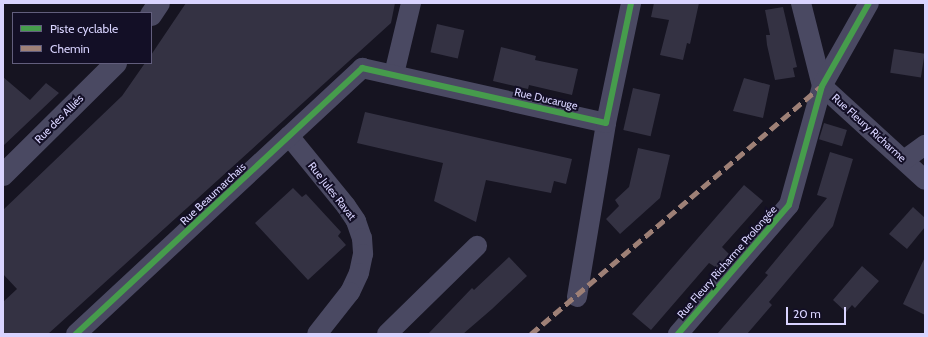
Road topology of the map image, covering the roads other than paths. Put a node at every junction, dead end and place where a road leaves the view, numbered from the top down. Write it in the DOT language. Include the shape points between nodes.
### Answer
graph roads {
  1 [pos="159,3"];
  2 [pos="411,3"];
  3 [pos="631,3"];
  4 [pos="801,3"];
  5 [pos="869,3"];
  6 [pos="152,14"];
  7 [pos="115,64"];
  8 [pos="362,68"];
  9 [pos="394,74"];
  10 [pos="822,86"];
  11 [pos="606,123"];
  12 [pos="289,136"];
  13 [pos="925,145"];
  14 [pos="904,160"];
  15 [pos="3,175"];
  16 [pos="925,180"];
  17 [pos="477,246"];
  18 [pos="577,297"];
  19 [pos="76,334"];
  20 [pos="317,334"];
  21 [pos="387,334"];
  22 [pos="678,334"];
  1 -- 6 [label="street"];
  2 -- 9 [label="street"];
  3 -- 11 [label="street"];
  4 -- 10 [label="street, Rue Fleury Richarme"];
  5 -- 10 [label="street, Rue Fleury Richarme Prolongée"];
  7 -- 15 [label="street, Rue des Alliés"];
  8 -- 9 [label="street, Rue Ducaruge"];
  8 -- 12 [label="street, Rue Beaumarchais"];
  9 -- 11 [label="street, Rue Ducaruge"];
  10 -- 14 [label="street, Rue Fleury Richarme"];
  10 -- 22 [label="street, Rue Fleury Richarme Prolongée" via="789,205"];
  11 -- 18 [label="street"];
  12 -- 19 [label="street, Rue Beaumarchais"];
  12 -- 20 [label="street, Rue Jules Ravat" via="346,206 356,221 362,238 363,254 359,273 350,292"];
  13 -- 14 [label="street"];
  14 -- 16 [label="street, Rue Fleury Richarme"];
  17 -- 21 [label="street"];
}
